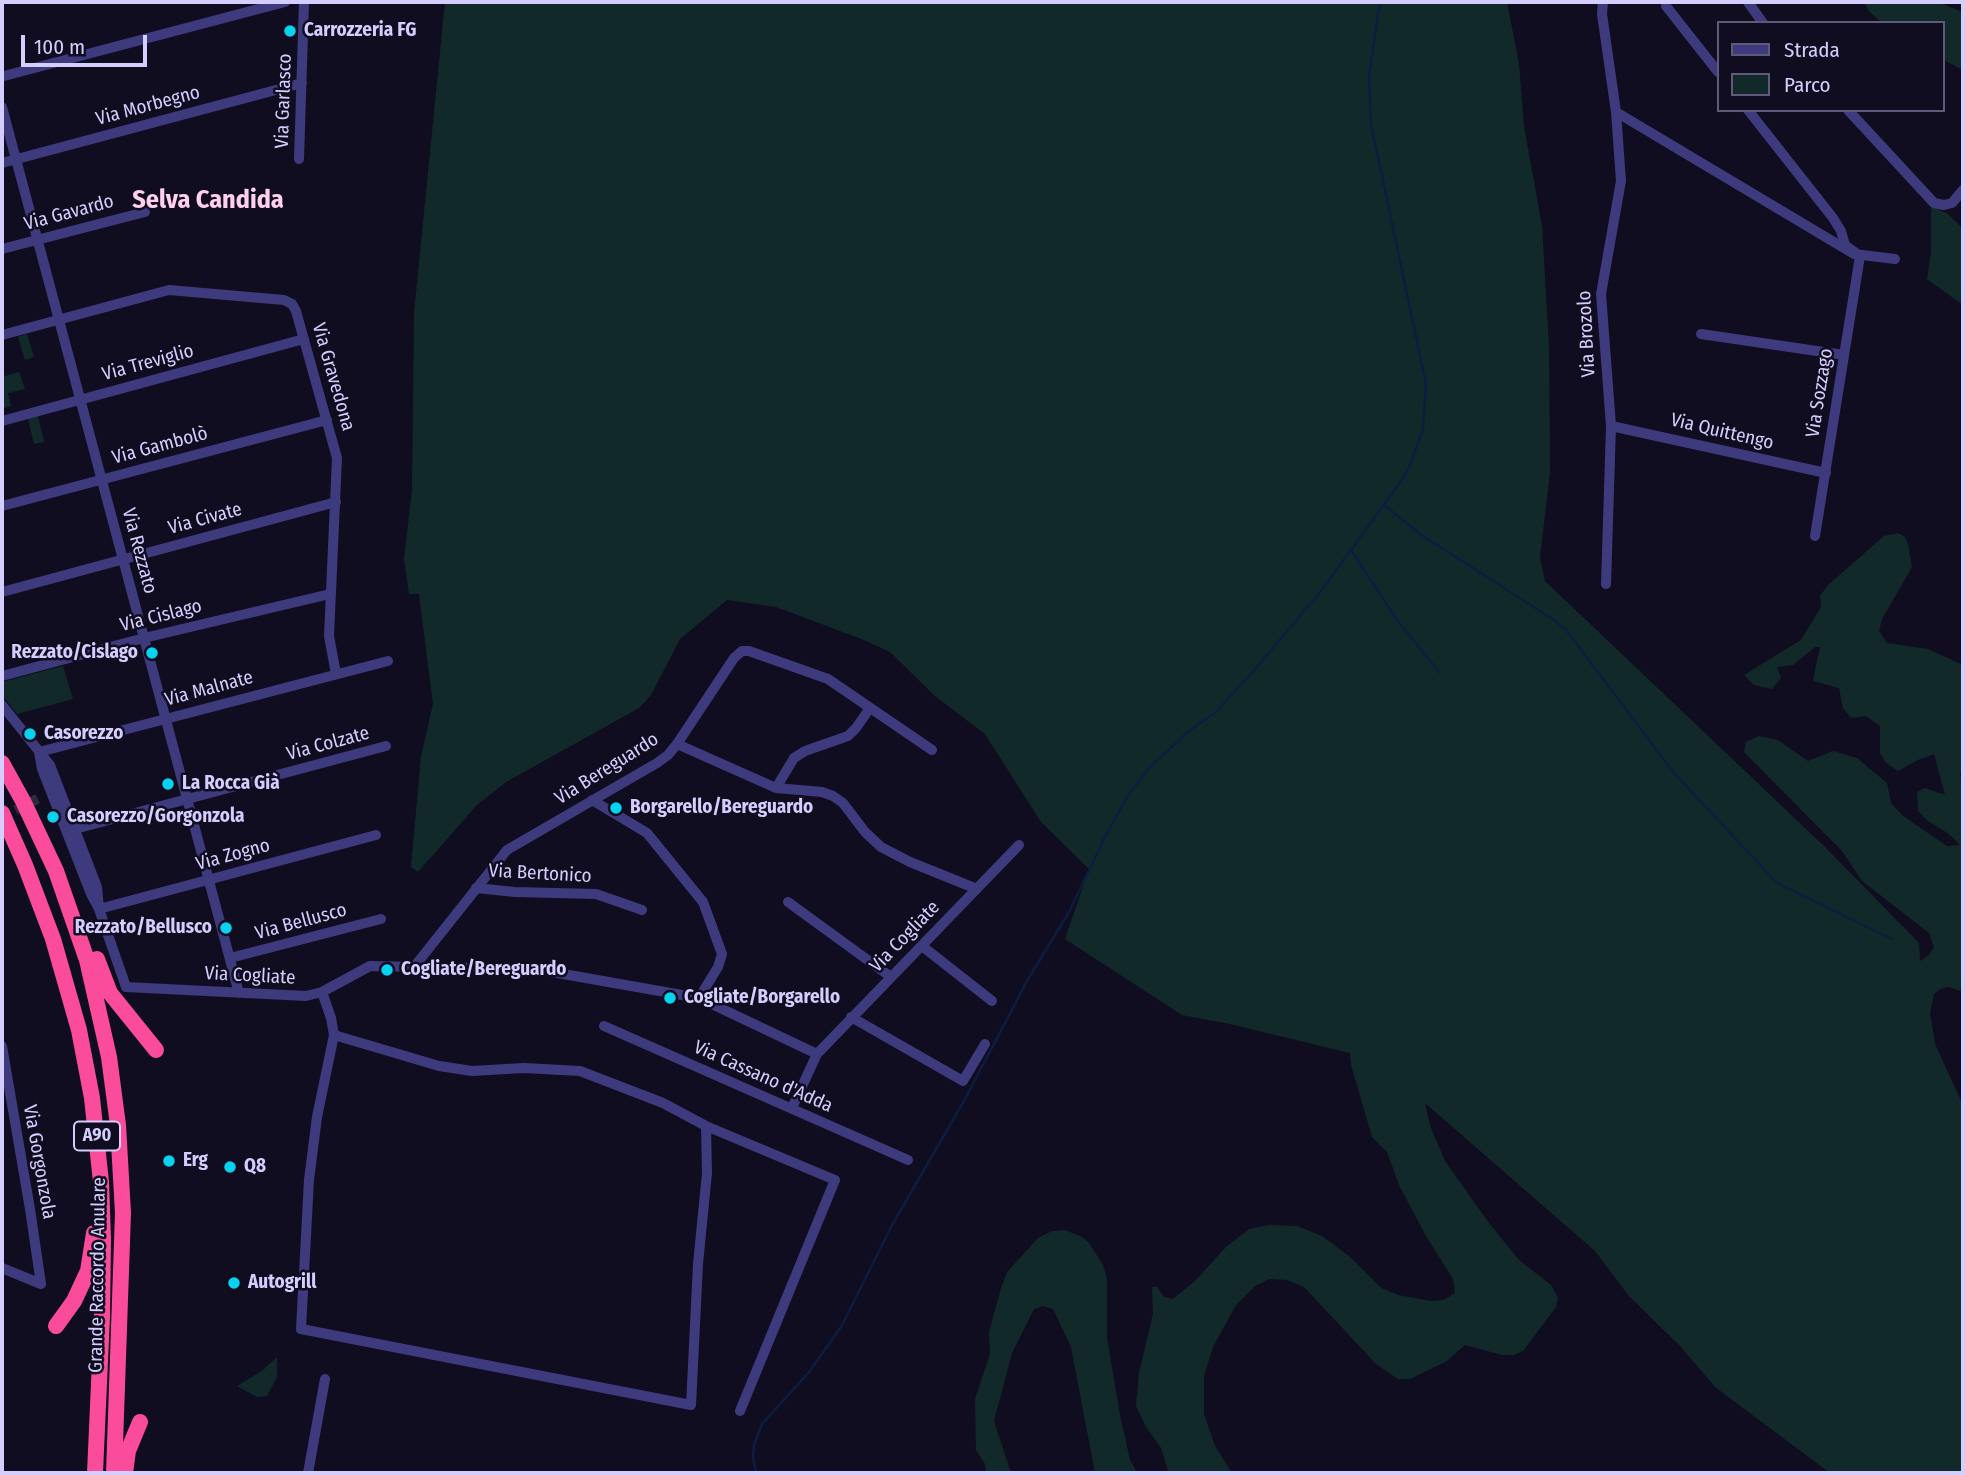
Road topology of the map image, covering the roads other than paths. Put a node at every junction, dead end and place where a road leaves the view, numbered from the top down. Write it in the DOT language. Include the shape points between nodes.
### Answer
graph roads {
  1 [pos="285,2"];
  2 [pos="304,2"];
  3 [pos="1604,2"];
  4 [pos="1748,2"];
  5 [pos="1666,6"];
  6 [pos="1762,21"];
  7 [pos="1716,69"];
  8 [pos="3,78"];
  9 [pos="302,83"];
  10 [pos="2,107"];
  11 [pos="1616,112"];
  12 [pos="1750,112"];
  13 [pos="1850,112"];
  14 [pos="16,159"];
  15 [pos="299,159"];
  16 [pos="2,163"];
  17 [pos="1963,190"];
  18 [pos="145,212"];
  19 [pos="38,239"];
  20 [pos="2,249"];
  21 [pos="1860,256"];
  22 [pos="1895,259"];
  23 [pos="59,320"];
  24 [pos="2,334"];
  25 [pos="1701,334"];
  26 [pos="304,339"];
  27 [pos="1844,355"];
  28 [pos="81,400"];
  29 [pos="327,419"];
  30 [pos="2,421"];
  31 [pos="1611,425"];
  32 [pos="1826,473"];
  33 [pos="102,479"];
  34 [pos="336,502"];
  35 [pos="2,506"];
  36 [pos="1815,537"];
  37 [pos="123,559"];
  38 [pos="1606,584"];
  39 [pos="2,592"];
  40 [pos="330,594"];
  41 [pos="144,638"];
  42 [pos="388,661"];
  43 [pos="336,674"];
  44 [pos="2,676"];
  45 [pos="2,705"];
  46 [pos="870,708"];
  47 [pos="166,719"];
  48 [pos="677,744"];
  49 [pos="386,746"];
  50 [pos="932,750"];
  51 [pos="39,752"];
  52 [pos="2,763"];
  53 [pos="776,788"];
  54 [pos="51,792"];
  55 [pos="39,798"];
  56 [pos="187,799"];
  57 [pos="592,800"];
  58 [pos="2,813"];
  59 [pos="75,829"];
  60 [pos="376,835"];
  61 [pos="1019,845"];
  62 [pos="56,871"];
  63 [pos="209,879"];
  64 [pos="476,888"];
  65 [pos="977,889"];
  66 [pos="788,902"];
  67 [pos="99,909"];
  68 [pos="642,910"];
  69 [pos="381,919"];
  70 [pos="922,946"];
  71 [pos="230,958"];
  72 [pos="414,967"];
  73 [pos="891,977"];
  74 [pos="322,992"];
  75 [pos="239,993"];
  76 [pos="699,998"];
  77 [pos="992,1001"];
  78 [pos="852,1017"];
  79 [pos="604,1026"];
  80 [pos="334,1035"];
  81 [pos="985,1044"];
  82 [pos="2,1047"];
  83 [pos="156,1050"];
  84 [pos="817,1054"];
  85 [pos="792,1108"];
  86 [pos="706,1126"];
  87 [pos="908,1160"];
  88 [pos="101,1182"];
  89 [pos="2,1268"];
  90 [pos="56,1326"];
  91 [pos="325,1380"];
  92 [pos="740,1410"];
  93 [pos="140,1422"];
  94 [pos="95,1473"];
  95 [pos="114,1473"];
  96 [pos="125,1473"];
  97 [pos="308,1473"];
  1 -- 8 [label="street"];
  2 -- 9 [label="street, Via Garlasco"];
  3 -- 11 [label="street, Via Brozolo"];
  4 -- 6 [label="street"];
  5 -- 7 [label="street"];
  9 -- 14 [label="street, Via Morbegno"];
  9 -- 15 [label="street, Via Garlasco"];
  10 -- 14 [label="street, Via Rezzato"];
  11 -- 21 [label="street"];
  11 -- 31 [label="street, Via Brozolo" via="1622,181 1601,294"];
  12 -- 21 [label="street" via="1833,218 1845,246"];
  13 -- 17 [label="street" via="1934,203 1952,203"];
  14 -- 16 [label="street, Via Morbegno"];
  14 -- 19 [label="street, Via Rezzato"];
  18 -- 19 [label="street, Via Gavardo"];
  19 -- 20 [label="street, Via Gavardo"];
  19 -- 23 [label="street, Via Rezzato"];
  21 -- 22 [label="street"];
  21 -- 27 [label="street, Via Sozzago"];
  23 -- 24 [label="street, Via Gravedona"];
  23 -- 26 [label="street, Via Gravedona" via="177,290 287,300 295,308"];
  23 -- 28 [label="street, Via Rezzato"];
  25 -- 27 [label="street"];
  26 -- 28 [label="street, Via Treviglio"];
  26 -- 29 [label="street, Via Gravedona"];
  27 -- 32 [label="street, Via Sozzago"];
  28 -- 30 [label="street, Via Treviglio"];
  28 -- 33 [label="street, Via Rezzato"];
  29 -- 33 [label="street, Via Gambolò"];
  29 -- 34 [label="street, Via Gravedona" via="337,458"];
  31 -- 32 [label="street, Via Quittengo"];
  31 -- 38 [label="street, Via Brozolo"];
  32 -- 36 [label="street, Via Sozzago"];
  33 -- 35 [label="street, Via Gambolò"];
  33 -- 37 [label="street, Via Rezzato"];
  34 -- 37 [label="street, Via Civate"];
  34 -- 40 [label="street, Via Gravedona"];
  37 -- 39 [label="street, Via Civate"];
  37 -- 41 [label="street, Via Rezzato"];
  40 -- 41 [label="street, Via Cislago"];
  40 -- 43 [label="street, Via Gravedona" via="329,636"];
  41 -- 44 [label="street, Via Cislago"];
  41 -- 47 [label="street, Via Rezzato"];
  42 -- 43 [label="street, Via Malnate"];
  43 -- 47 [label="street, Via Malnate"];
  45 -- 51 [label="street"];
  46 -- 48 [label="street, Via Bereguardo" via="824,677 746,651 734,658"];
  46 -- 50 [label="street, Via Bereguardo"];
  46 -- 53 [label="street" via="848,736 794,758"];
  47 -- 51 [label="street, Via Malnate"];
  47 -- 56 [label="street, Via Rezzato"];
  48 -- 53 [label="street"];
  48 -- 57 [label="street, Via Bereguardo" via="660,761"];
  49 -- 56 [label="street, Via Colzate"];
  51 -- 54 [label="street"];
  51 -- 59 [label="street" via="52,767"];
  52 -- 62 [label="highway, Grande Raccordo Anulare / A90"];
  53 -- 65 [label="street" via="833,796 880,847"];
  54 -- 55 [label="street"];
  54 -- 67 [label="street"];
  56 -- 59 [label="street, Via Colzate"];
  56 -- 63 [label="street, Via Rezzato"];
  57 -- 64 [label="street, Via Bereguardo" via="507,850"];
  57 -- 76 [label="street" via="647,833 705,906 722,954"];
  58 -- 88 [label="highway, Grande Raccordo Anulare / A90" via="37,894 68,986 92,1098"];
  59 -- 67 [label="street" via="97,887"];
  60 -- 63 [label="street, Via Zogno"];
  61 -- 65 [label="street, Via Cogliate"];
  62 -- 83 [label="highway" via="77,903 110,993"];
  62 -- 95 [label="highway, Grande Raccordo Anulare / A90" via="96,995 118,1125 123,1244"];
  63 -- 67 [label="street, Via Zogno"];
  63 -- 71 [label="street, Via Rezzato"];
  64 -- 68 [label="street, Via Bertonico" via="596,894"];
  64 -- 72 [label="street, Via Bereguardo"];
  65 -- 70 [label="street, Via Cogliate"];
  66 -- 73 [label="street"];
  67 -- 75 [label="street, Via Cogliate" via="127,987"];
  69 -- 71 [label="street, Via Bellusco"];
  70 -- 73 [label="street, Via Cogliate"];
  70 -- 77 [label="street"];
  71 -- 75 [label="street, Via Rezzato"];
  72 -- 74 [label="street, Via Cogliate" via="366,967"];
  72 -- 76 [label="street, Via Cogliate" via="546,970"];
  73 -- 78 [label="street, Via Cogliate"];
  74 -- 75 [label="street, Via Cogliate" via="301,996"];
  74 -- 80 [label="street"];
  76 -- 84 [label="street, Via Cogliate"];
  78 -- 81 [label="street" via="963,1081"];
  78 -- 84 [label="street, Via Cogliate"];
  79 -- 85 [label="street, Via Cassano d'Adda"];
  80 -- 86 [label="street" via="472,1072 524,1068 580,1071 663,1103"];
  80 -- 86 [label="street" via="309,1180 301,1329 691,1405 707,1173"];
  82 -- 89 [label="street, Via Gorgonzola" via="41,1284"];
  84 -- 85 [label="street, Via Cogliate"];
  85 -- 87 [label="street, Via Cassano d'Adda"];
  86 -- 92 [label="street" via="835,1180"];
  88 -- 90 [label="highway" via="88,1271"];
  88 -- 94 [label="highway, Grande Raccordo Anulare / A90" via="103,1287"];
  91 -- 97 [label="street"];
  93 -- 96 [label="highway"];
}
